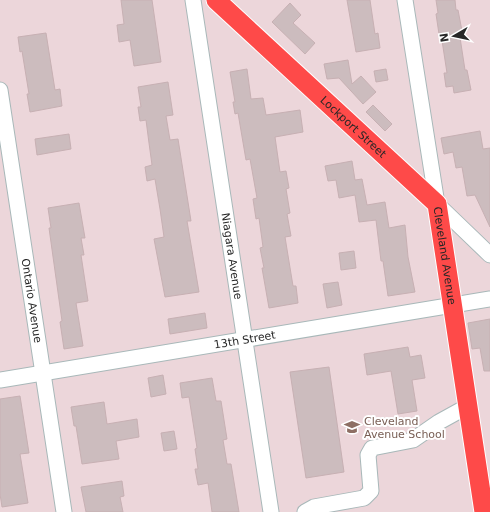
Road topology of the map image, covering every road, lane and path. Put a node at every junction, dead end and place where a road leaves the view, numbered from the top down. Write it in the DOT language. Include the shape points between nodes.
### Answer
graph roads {
  1 [pos="193,0"];
  2 [pos="216,0"];
  3 [pos="405,0"];
  4 [pos="0,90"];
  5 [pos="437,204"];
  6 [pos="490,255"];
  7 [pos="490,299"];
  8 [pos="452,306"];
  9 [pos="245,339"];
  10 [pos="42,373"];
  11 [pos="0,380"];
  12 [pos="468,406"];
  13 [pos="64,512"];
  14 [pos="271,512"];
  15 [pos="305,512"];
  16 [pos="484,512"];
  1 -- 9 [label="street, Niagara Avenue"];
  2 -- 5 [label="main road, Lockport Street"];
  3 -- 5 [label="street, Cleveland Avenue"];
  4 -- 10 [label="street, Ontario Avenue"];
  5 -- 6 [label="street, Lockport Street"];
  5 -- 8 [label="main road, Cleveland Avenue"];
  7 -- 8 [label="street, 13th Street"];
  8 -- 9 [label="street, 13th Street"];
  8 -- 12 [label="main road, Cleveland Avenue"];
  9 -- 10 [label="street, 13th Street"];
  9 -- 14 [label="street, Niagara Avenue"];
  10 -- 11 [label="street, 13th Street"];
  10 -- 13 [label="street, Ontario Avenue"];
  12 -- 15 [label="street" via="412,440 372,448 368,455 371,491 364,498 314,506"];
  12 -- 16 [label="main road, Cleveland Avenue"];
}
